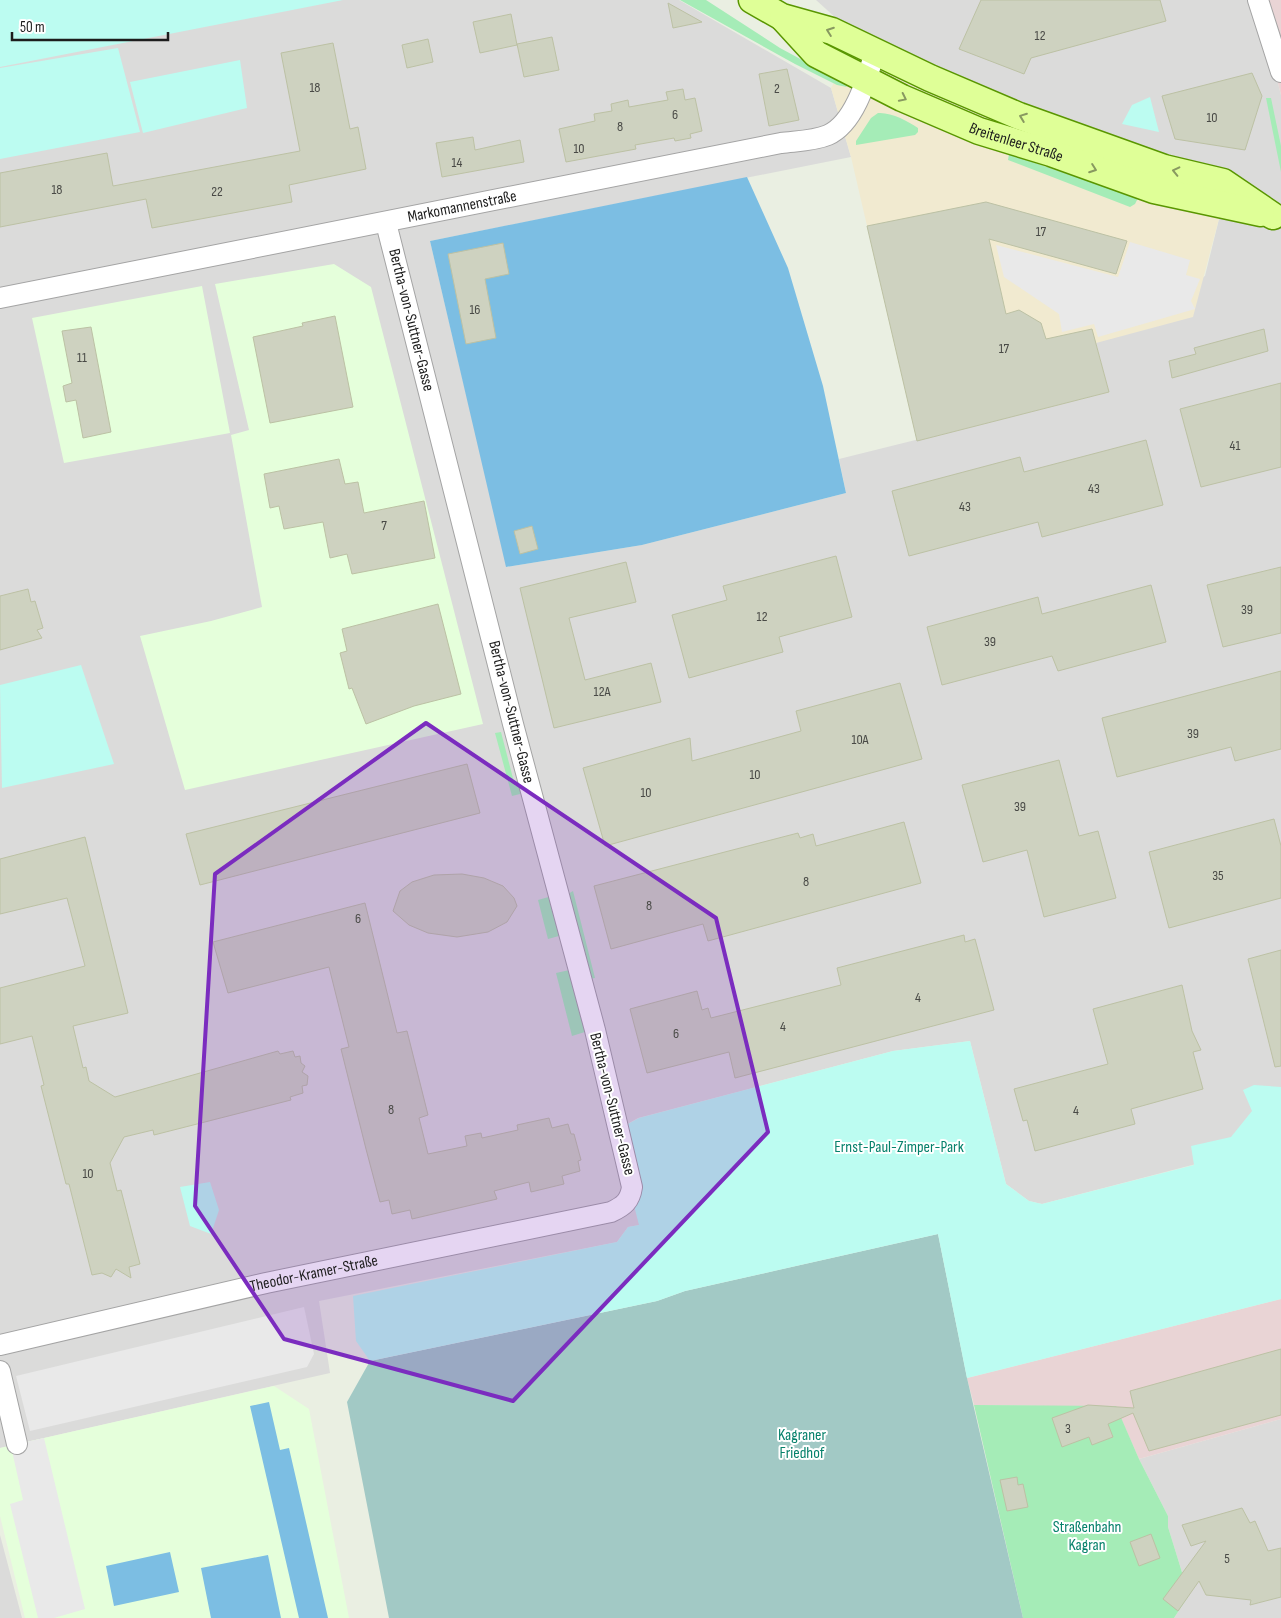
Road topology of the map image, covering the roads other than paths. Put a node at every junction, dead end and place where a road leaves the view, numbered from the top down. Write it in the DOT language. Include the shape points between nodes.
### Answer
graph roads {
  1 [pos="752,0"];
  2 [pos="1258,0"];
  3 [pos="782,17"];
  4 [pos="874,52"];
  5 [pos="1281,72"];
  6 [pos="867,80"];
  7 [pos="1277,217"];
  8 [pos="386,223"];
  9 [pos="0,298"];
  10 [pos="628,1201"];
  11 [pos="0,1345"];
  12 [pos="0,1371"];
  13 [pos="4,1408"];
  14 [pos="16,1444"];
  1 -- 3 [label="main road, Breitenleer Straße"];
  2 -- 5 [label="street"];
  4 -- 3 [label="main road, Breitenleer Straße, one-way" via="832,31"];
  3 -- 6 [label="main road, Breitenleer Straße" via="816,54"];
  4 -- 6 [label="street, Markomannenstraße"];
  7 -- 4 [label="main road, Breitenleer Straße, one-way" via="1223,182 1164,168 1096,145 996,107"];
  6 -- 7 [label="main road, Breitenleer Straße, one-way" via="918,106 979,131 1154,190"];
  6 -- 8 [label="street, Markomannenstraße" via="842,124 818,138"];
  8 -- 9 [label="street, Markomannenstraße"];
  8 -- 10 [label="street, Bertha-von-Suttner-Gasse" via="513,724 595,1030 632,1187"];
  10 -- 11 [label="street, Theodor-Kramer-Straße" via="611,1212 266,1283"];
  12 -- 13 [label="street"];
  13 -- 14 [label="street"];
}
